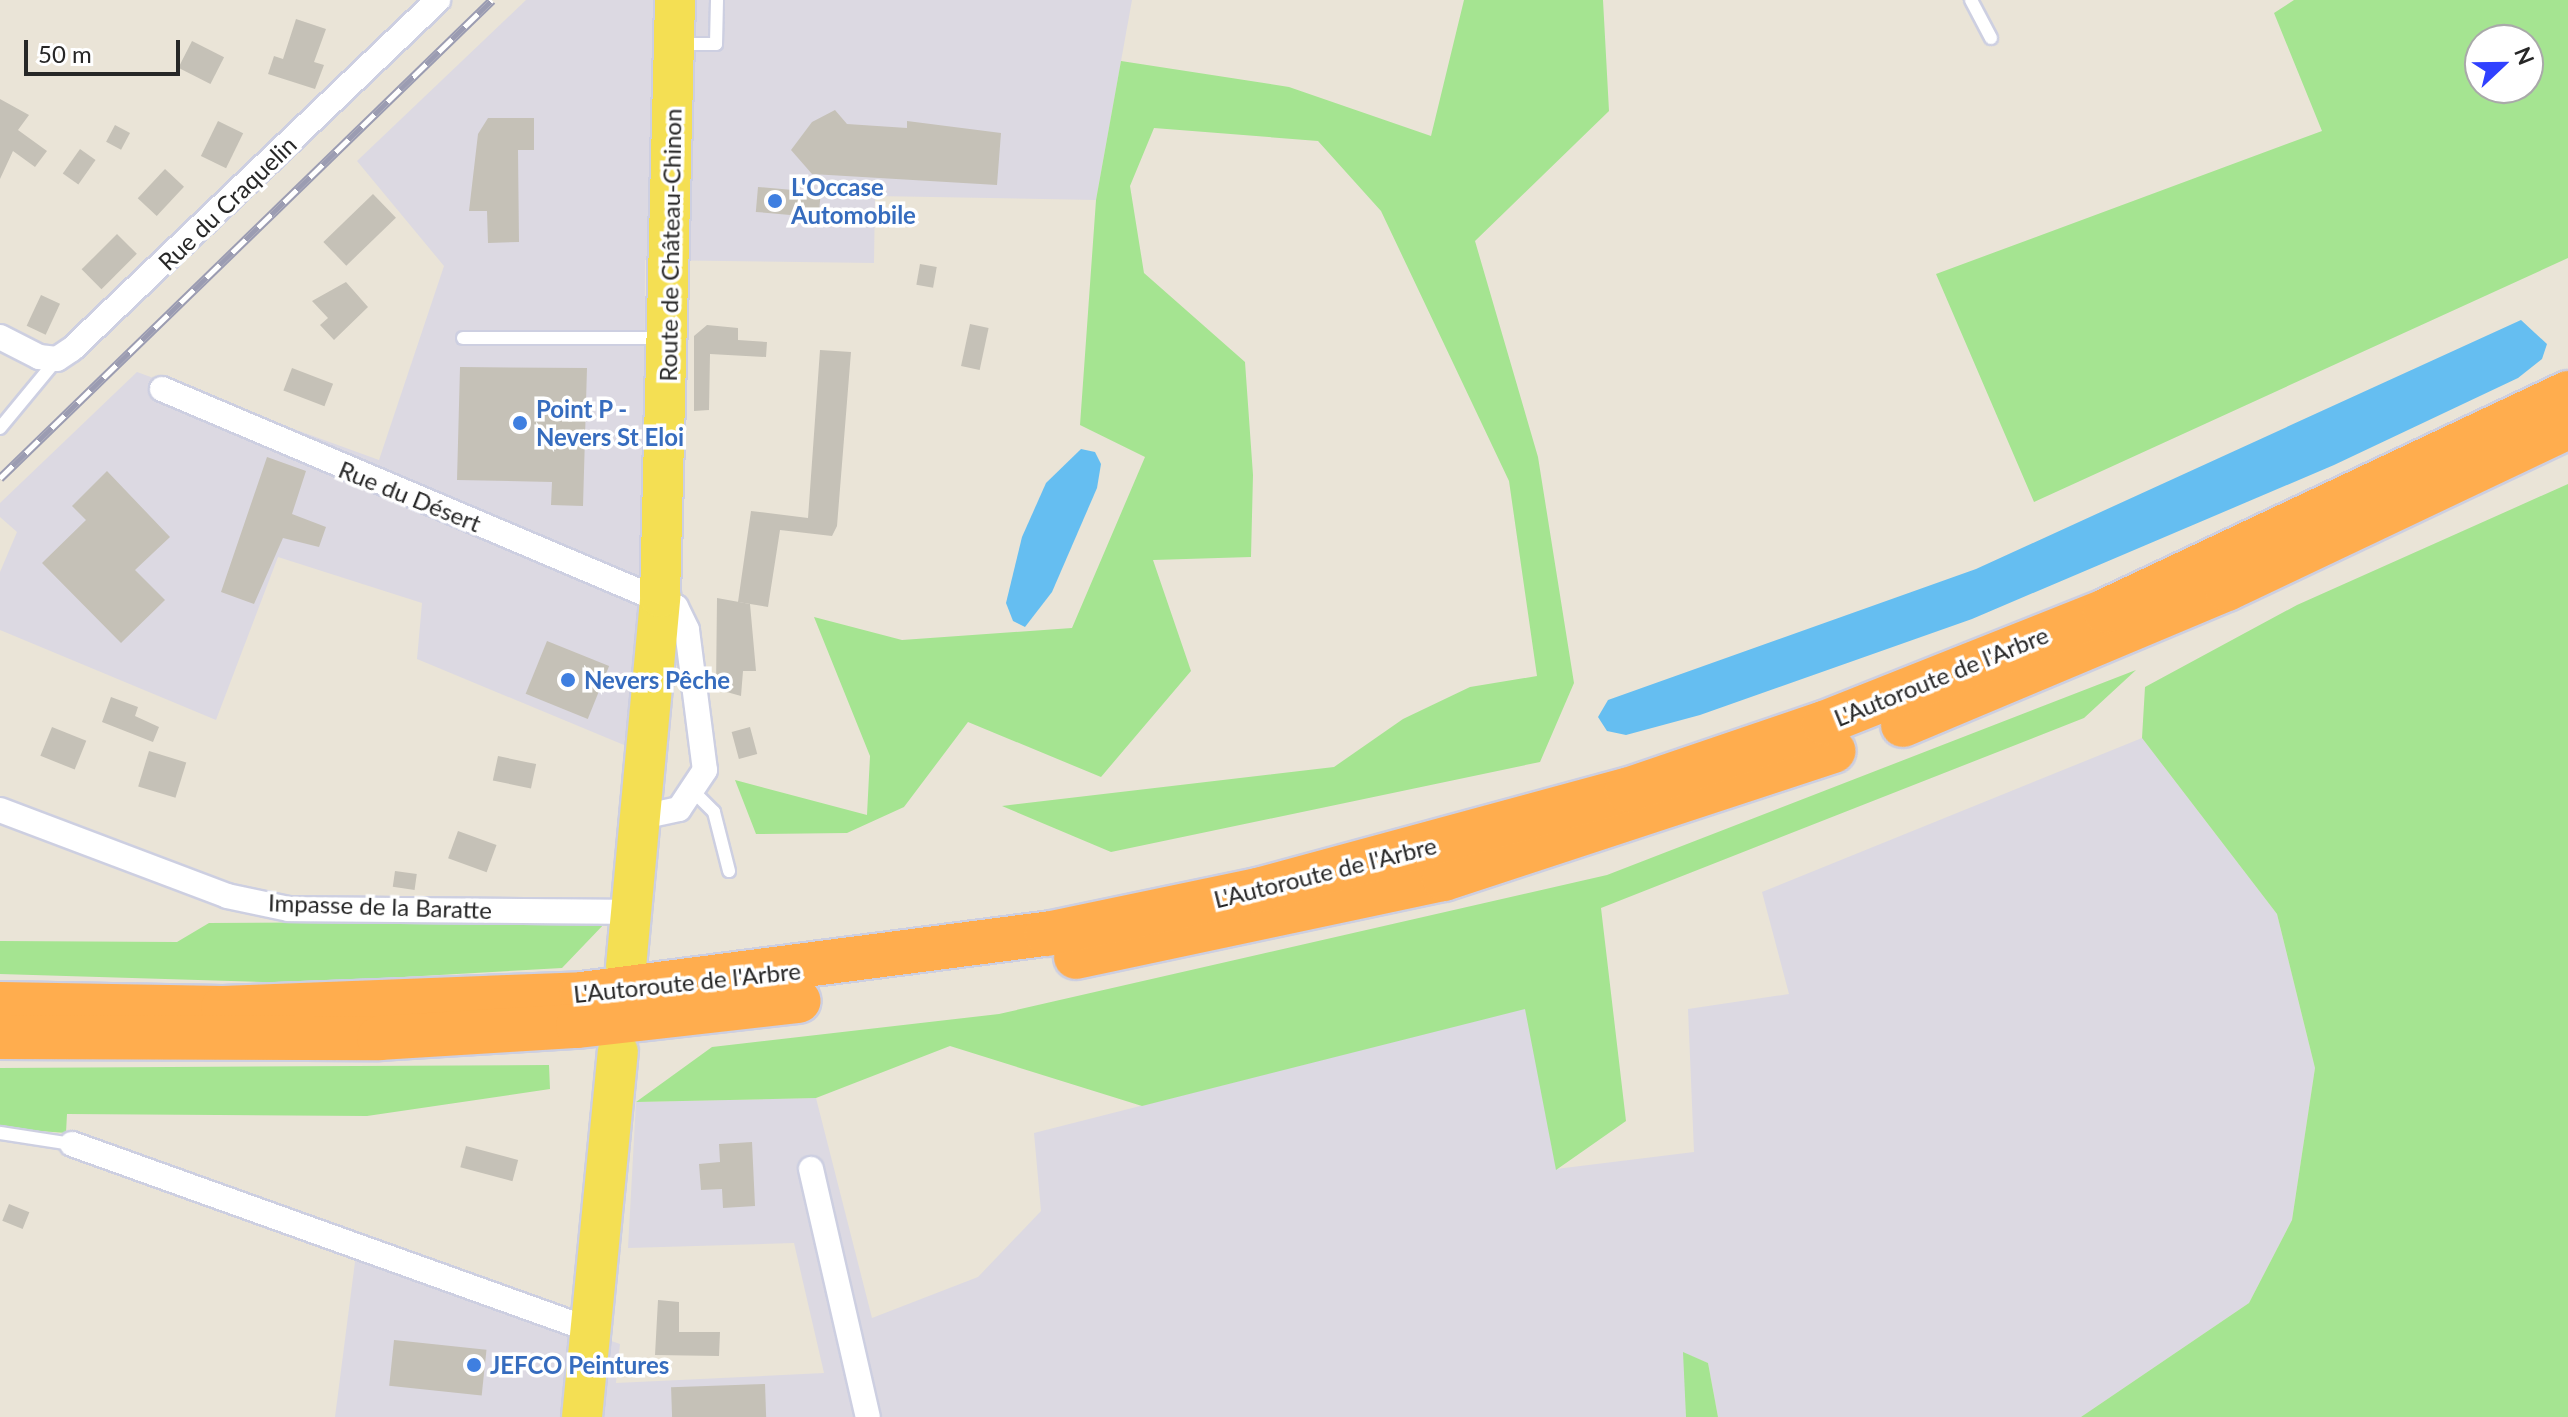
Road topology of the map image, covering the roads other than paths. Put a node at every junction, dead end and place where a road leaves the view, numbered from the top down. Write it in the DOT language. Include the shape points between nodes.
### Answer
graph roads {
  1 [pos="438,0"];
  2 [pos="675,0"];
  3 [pos="717,0"];
  4 [pos="1971,0"];
  5 [pos="1991,38"];
  6 [pos="675,44"];
  7 [pos="0,337"];
  8 [pos="463,338"];
  9 [pos="668,338"];
  10 [pos="57,359"];
  11 [pos="162,389"];
  12 [pos="2568,393"];
  13 [pos="2568,427"];
  14 [pos="0,428"];
  15 [pos="660,597"];
  16 [pos="695,793"];
  17 [pos="0,810"];
  18 [pos="642,817"];
  19 [pos="729,871"];
  20 [pos="633,912"];
  21 [pos="626,967"];
  22 [pos="0,1004"];
  23 [pos="0,1037"];
  24 [pos="618,1052"];
  25 [pos="0,1133"];
  26 [pos="72,1144"];
  27 [pos="811,1169"];
  28 [pos="591,1330"];
  29 [pos="582,1417"];
  30 [pos="868,1417"];
  1 -- 10 [label="street, Rue du Craquelin"];
  2 -- 6 [label="main road, Route de Château-Chinon"];
  3 -- 6 [label="lane" via="716,44"];
  4 -- 5 [label="lane"];
  6 -- 9 [label="main road, Route de Château-Chinon"];
  7 -- 10 [label="street"];
  8 -- 9 [label="lane"];
  9 -- 15 [label="main road, Route de Château-Chinon"];
  10 -- 14 [label="lane"];
  11 -- 15 [label="street, Rue du Désert"];
  12 -- 22 [label="highway, L'Autoroute de l'Arbre" via="2105,611 1824,723 1599,798 1273,886 1047,934 582,994 252,1008"];
  13 -- 23 [label="highway, L'Autoroute de l'Arbre" via="2042,671 1641,820 1415,886 1009,969 664,1017 379,1038"];
  15 -- 16 [label="street" via="676,607 687,630 706,746"];
  15 -- 18 [label="main road, Route de Château-Chinon"];
  16 -- 18 [label="street" via="679,809"];
  16 -- 19 [label="lane" via="714,812"];
  17 -- 20 [label="street, Impasse de la Baratte" via="227,896 289,909"];
  18 -- 20 [label="main road, Route de Château-Chinon"];
  20 -- 21 [label="main road, Route de Château-Chinon"];
  24 -- 28 [label="main road"];
  25 -- 26 [label="lane"];
  26 -- 28 [label="street"];
  27 -- 30 [label="street"];
  28 -- 29 [label="main road"];
}
